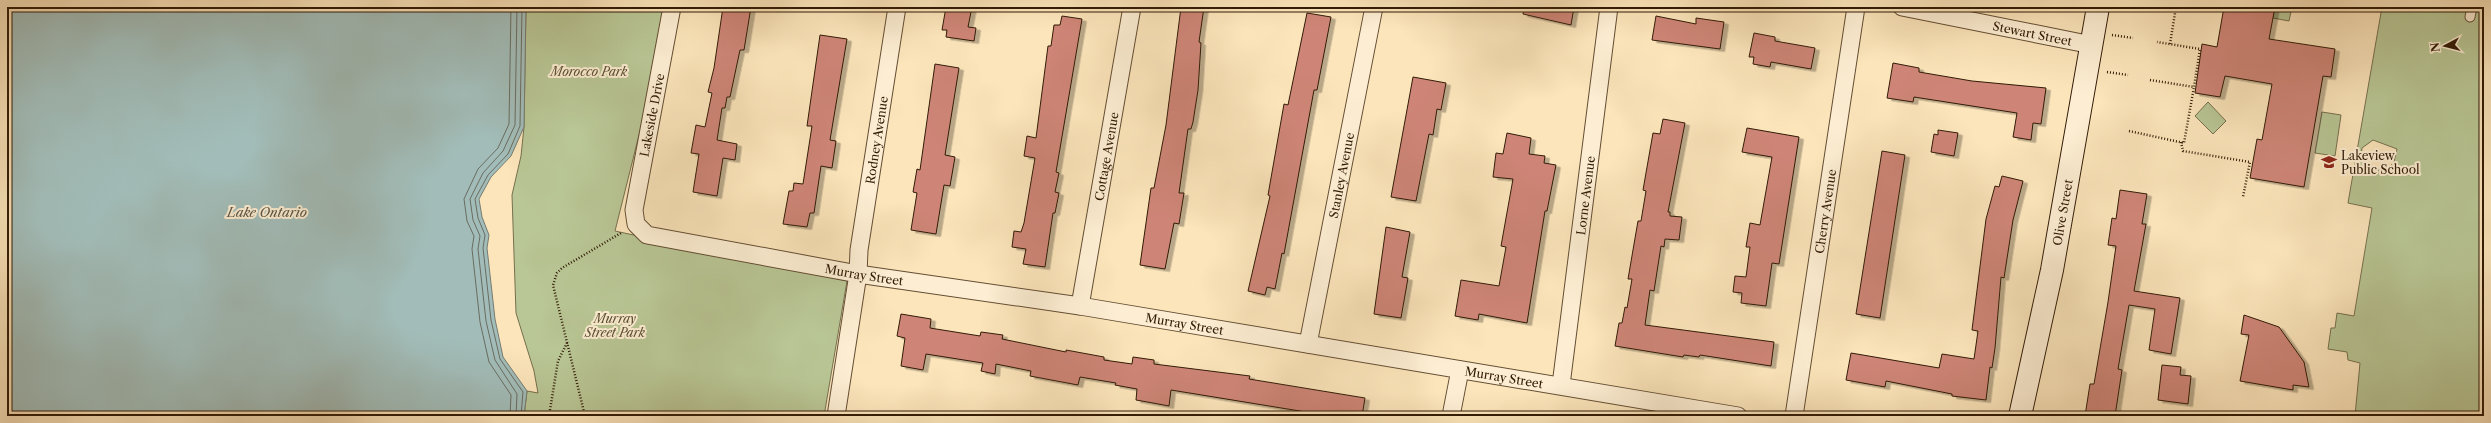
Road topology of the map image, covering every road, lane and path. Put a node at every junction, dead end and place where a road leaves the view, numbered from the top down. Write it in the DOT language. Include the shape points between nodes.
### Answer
graph roads {
  1 [pos="672,7"];
  2 [pos="897,7"];
  3 [pos="1132,7"];
  4 [pos="1374,7"];
  5 [pos="1609,7"];
  6 [pos="1856,7"];
  7 [pos="1902,7"];
  8 [pos="2098,7"];
  9 [pos="2176,7"];
  10 [pos="2472,7"];
  11 [pos="2470,17"];
  12 [pos="2133,38"];
  13 [pos="2099,40"];
  14 [pos="2157,42"];
  15 [pos="2170,44"];
  16 [pos="2102,71"];
  17 [pos="2128,75"];
  18 [pos="2150,80"];
  19 [pos="2194,87"];
  20 [pos="2129,131"];
  21 [pos="2180,142"];
  22 [pos="2243,197"];
  23 [pos="636,224"];
  24 [pos="858,274"];
  25 [pos="1080,306"];
  26 [pos="568,342"];
  27 [pos="1308,344"];
  28 [pos="1460,370"];
  29 [pos="1561,385"];
  30 [pos="549,416"];
  31 [pos="585,416"];
  32 [pos="836,416"];
  33 [pos="1451,416"];
  34 [pos="1738,416"];
  35 [pos="1794,416"];
  36 [pos="2020,416"];
  1 -- 23 [label="street, Lakeside Drive" via="634,210"];
  2 -- 24 [label="street, Rodney Avenue" via="859,250"];
  3 -- 25 [label="street, Cottage Avenue"];
  4 -- 27 [label="street, Stanley Avenue"];
  5 -- 29 [label="street, Lorne Avenue"];
  6 -- 35 [label="street, Cherry Avenue"];
  7 -- 13 [label="street, Stewart Street"];
  8 -- 13 [label="street, Olive Street"];
  9 -- 15 [label="path"];
  10 -- 11 [label="lane"];
  12 -- 13 [label="path"];
  13 -- 36 [label="street, Olive Street"];
  14 -- 15 [label="path"];
  15 -- 19 [label="path" via="2200,49"];
  16 -- 17 [label="path"];
  18 -- 19 [label="path"];
  19 -- 21 [label="path" via="2184,143"];
  20 -- 21 [label="path"];
  21 -- 22 [label="path" via="2183,151 2250,162"];
  23 -- 24 [label="street, Murray Street" via="647,235"];
  23 -- 26 [label="path" via="557,273 553,285"];
  24 -- 25 [label="street, Murray Street"];
  24 -- 32 [label="street"];
  25 -- 27 [label="street, Murray Street"];
  26 -- 30 [label="path" via="558,361"];
  26 -- 31 [label="path"];
  27 -- 28 [label="street, Murray Street"];
  28 -- 29 [label="street, Murray Street"];
  28 -- 33 [label="street"];
  29 -- 34 [label="street, Murray Street"];
}
